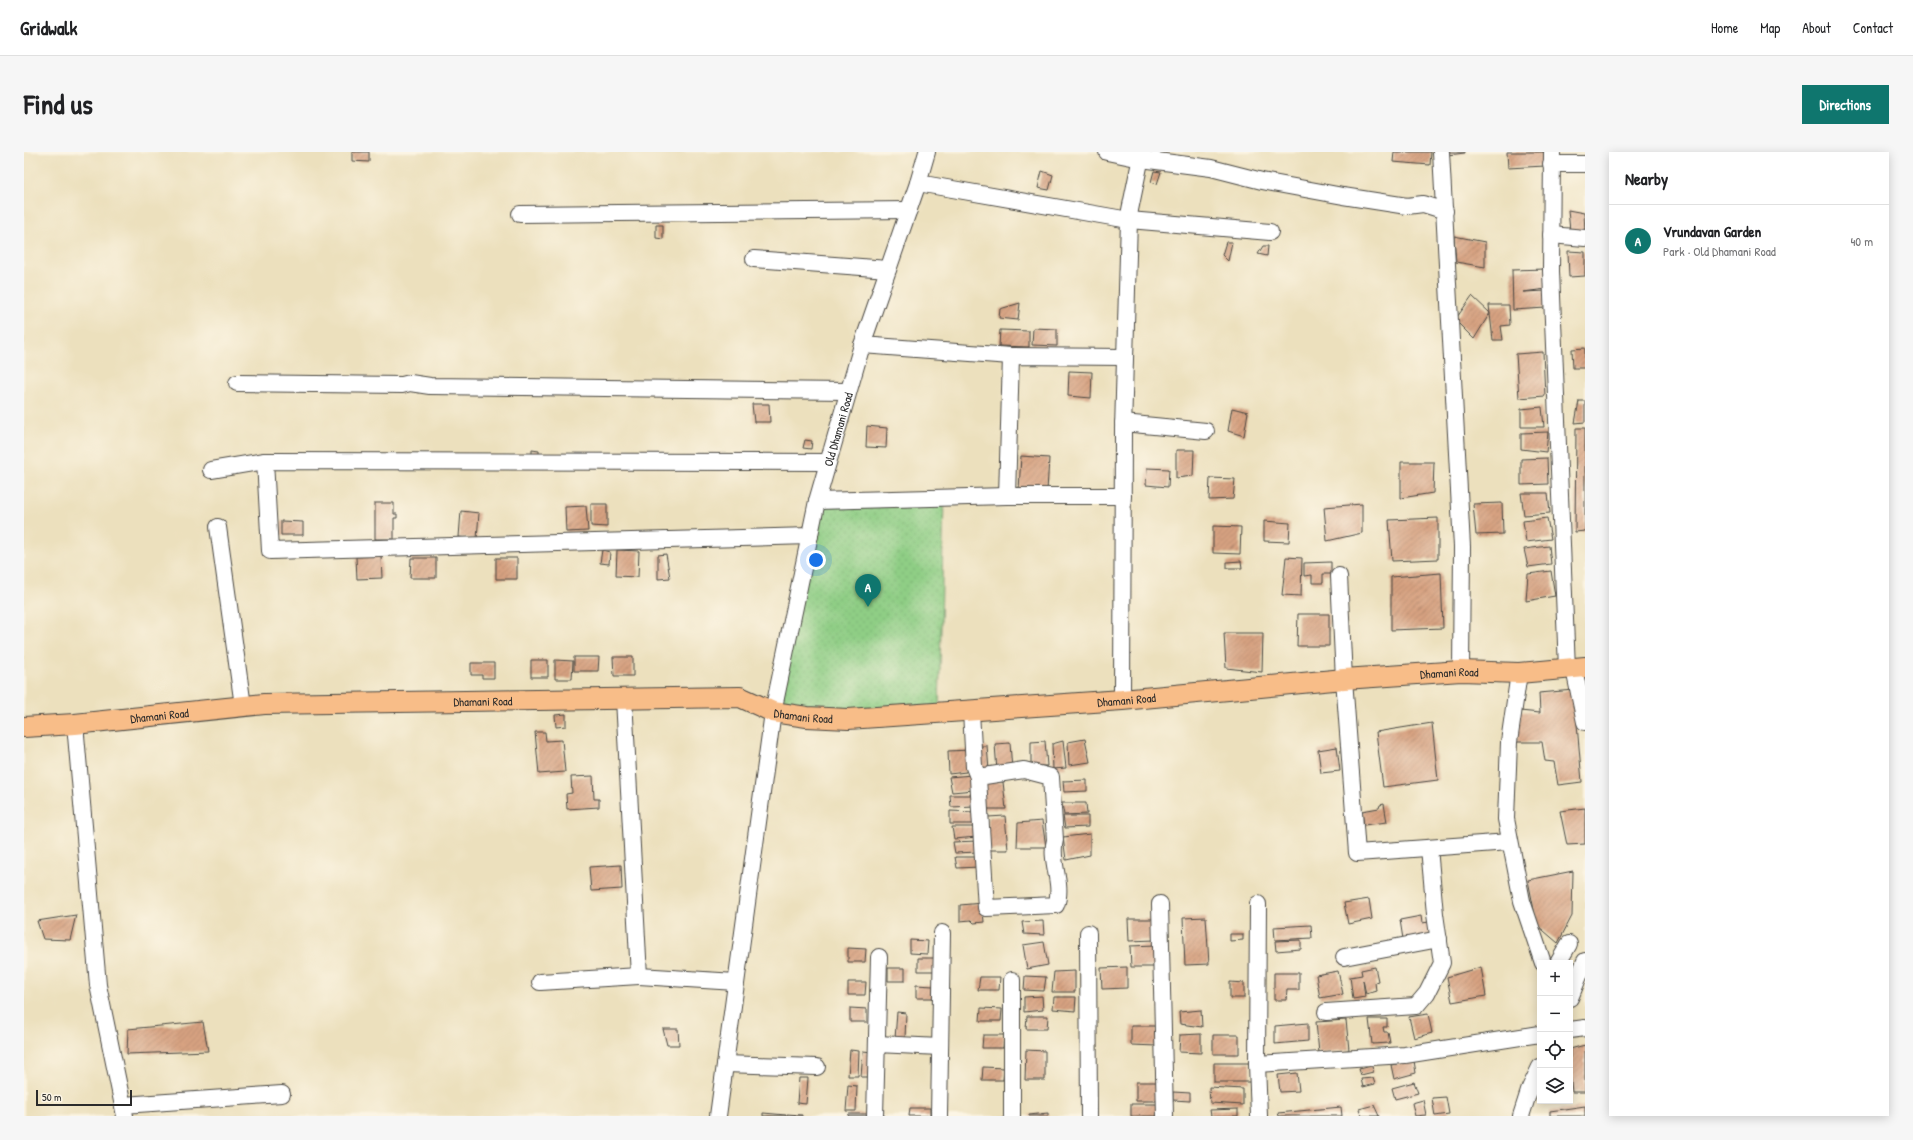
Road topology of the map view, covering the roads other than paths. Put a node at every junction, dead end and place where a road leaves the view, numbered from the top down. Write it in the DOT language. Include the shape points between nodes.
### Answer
graph roads {
  1 [pos="927,152"];
  2 [pos="1107,152"];
  3 [pos="1441,152"];
  4 [pos="1142,156"];
  5 [pos="1552,158"];
  6 [pos="1585,164"];
  7 [pos="918,183"];
  8 [pos="909,210"];
  9 [pos="1445,211"];
  10 [pos="520,214"];
  11 [pos="1130,220"];
  12 [pos="1270,232"];
  13 [pos="1551,235"];
  14 [pos="1585,238"];
  15 [pos="754,259"];
  16 [pos="888,269"];
  17 [pos="862,345"];
  18 [pos="1011,356"];
  19 [pos="1125,357"];
  20 [pos="237,383"];
  21 [pos="848,391"];
  22 [pos="1123,423"];
  23 [pos="1206,431"];
  24 [pos="265,461"];
  25 [pos="828,462"];
  26 [pos="210,470"];
  27 [pos="1007,496"];
  28 [pos="1123,496"];
  29 [pos="817,501"];
  30 [pos="218,527"];
  31 [pos="810,536"];
  32 [pos="1339,576"];
  33 [pos="1575,668"];
  34 [pos="1462,671"];
  35 [pos="1519,673"];
  36 [pos="1344,678"];
  37 [pos="624,699"];
  38 [pos="1122,700"];
  39 [pos="243,706"];
  40 [pos="971,711"];
  41 [pos="773,712"];
  42 [pos="1585,722"];
  43 [pos="75,724"];
  44 [pos="24,727"];
  45 [pos="978,778"];
  46 [pos="1509,842"];
  47 [pos="1429,848"];
  48 [pos="1160,904"];
  49 [pos="1258,904"];
  50 [pos="942,933"];
  51 [pos="1088,933"];
  52 [pos="1439,939"];
  53 [pos="1569,944"];
  54 [pos="879,956"];
  55 [pos="1344,957"];
  56 [pos="1542,960"];
  57 [pos="1560,960"];
  58 [pos="1585,961"];
  59 [pos="639,976"];
  60 [pos="1012,980"];
  61 [pos="540,982"];
  62 [pos="736,982"];
  63 [pos="1571,996"];
  64 [pos="1326,1012"];
  65 [pos="1585,1028"];
  66 [pos="1573,1030"];
  67 [pos="1537,1034"];
  68 [pos="877,1044"];
  69 [pos="940,1047"];
  70 [pos="725,1064"];
  71 [pos="1257,1064"];
  72 [pos="817,1067"];
  73 [pos="1540,1068"];
  74 [pos="282,1094"];
  75 [pos="124,1110"];
  76 [pos="718,1116"];
  77 [pos="875,1116"];
  78 [pos="939,1116"];
  79 [pos="1012,1116"];
  80 [pos="1089,1116"];
  81 [pos="1165,1116"];
  82 [pos="1259,1116"];
  83 [pos="1521,1116"];
  1 -- 7 [label="street, Old Dhamani Road"];
  2 -- 4 [label="street"];
  3 -- 9 [label="street"];
  4 -- 9 [label="street" via="1211,168 1262,181 1407,206 1423,204"];
  4 -- 11 [label="street"];
  5 -- 6 [label="street"];
  5 -- 13 [label="street"];
  7 -- 8 [label="street, Old Dhamani Road"];
  7 -- 11 [label="street"];
  8 -- 10 [label="street"];
  8 -- 16 [label="street, Old Dhamani Road"];
  9 -- 34 [label="street" via="1462,547"];
  11 -- 12 [label="street"];
  11 -- 19 [label="street"];
  13 -- 14 [label="street"];
  13 -- 33 [label="street"];
  15 -- 16 [label="street"];
  16 -- 17 [label="street, Old Dhamani Road"];
  17 -- 18 [label="street"];
  17 -- 21 [label="street, Old Dhamani Road"];
  18 -- 19 [label="street"];
  18 -- 27 [label="street"];
  19 -- 22 [label="street"];
  20 -- 21 [label="street" via="410,383 430,386"];
  21 -- 25 [label="street, Old Dhamani Road"];
  22 -- 23 [label="street"];
  22 -- 28 [label="street"];
  24 -- 25 [label="street"];
  24 -- 26 [label="street"];
  24 -- 31 [label="street" via="270,551"];
  25 -- 29 [label="street, Old Dhamani Road"];
  27 -- 28 [label="street"];
  27 -- 29 [label="street"];
  28 -- 38 [label="street"];
  29 -- 31 [label="street, Old Dhamani Road"];
  30 -- 39 [label="street"];
  31 -- 41 [label="street, Old Dhamani Road"];
  32 -- 36 [label="street"];
  33 -- 35 [label="main road, Dhamani Road"];
  33 -- 42 [label="street"];
  34 -- 35 [label="main road, Dhamani Road"];
  34 -- 36 [label="main road, Dhamani Road"];
  35 -- 46 [label="street" via="1509,742 1506,820"];
  36 -- 38 [label="main road, Dhamani Road"];
  36 -- 47 [label="street" via="1357,853"];
  37 -- 39 [label="main road, Dhamani Road"];
  37 -- 41 [label="main road, Dhamani Road" via="740,697"];
  37 -- 59 [label="street"];
  38 -- 40 [label="main road, Dhamani Road"];
  39 -- 43 [label="main road, Dhamani Road"];
  40 -- 41 [label="main road, Dhamani Road" via="848,719"];
  40 -- 45 [label="street" via="974,767 978,777 1024,770 1051,777 1055,840 1053,848 1059,897 1056,906 986,908"];
  41 -- 62 [label="street, Old Dhamani Road"];
  43 -- 44 [label="main road, Dhamani Road"];
  43 -- 75 [label="street" via="98,985"];
  46 -- 47 [label="street"];
  46 -- 56 [label="street" via="1522,902"];
  47 -- 52 [label="street"];
  48 -- 81 [label="street"];
  49 -- 71 [label="street"];
  50 -- 69 [label="street"];
  51 -- 80 [label="street"];
  52 -- 55 [label="street"];
  52 -- 64 [label="street" via="1442,963 1427,993 1416,1006"];
  53 -- 57 [label="street"];
  54 -- 68 [label="street"];
  58 -- 63 [label="street"];
  59 -- 61 [label="street"];
  59 -- 62 [label="street"];
  60 -- 79 [label="street"];
  62 -- 70 [label="street, Old Dhamani Road"];
  65 -- 66 [label="street"];
  67 -- 71 [label="street" via="1405,1055"];
  68 -- 69 [label="street"];
  68 -- 77 [label="street"];
  69 -- 78 [label="street"];
  70 -- 72 [label="street"];
  70 -- 76 [label="street, Old Dhamani Road"];
  71 -- 82 [label="street"];
  73 -- 83 [label="street"];
  74 -- 75 [label="street"];
}
